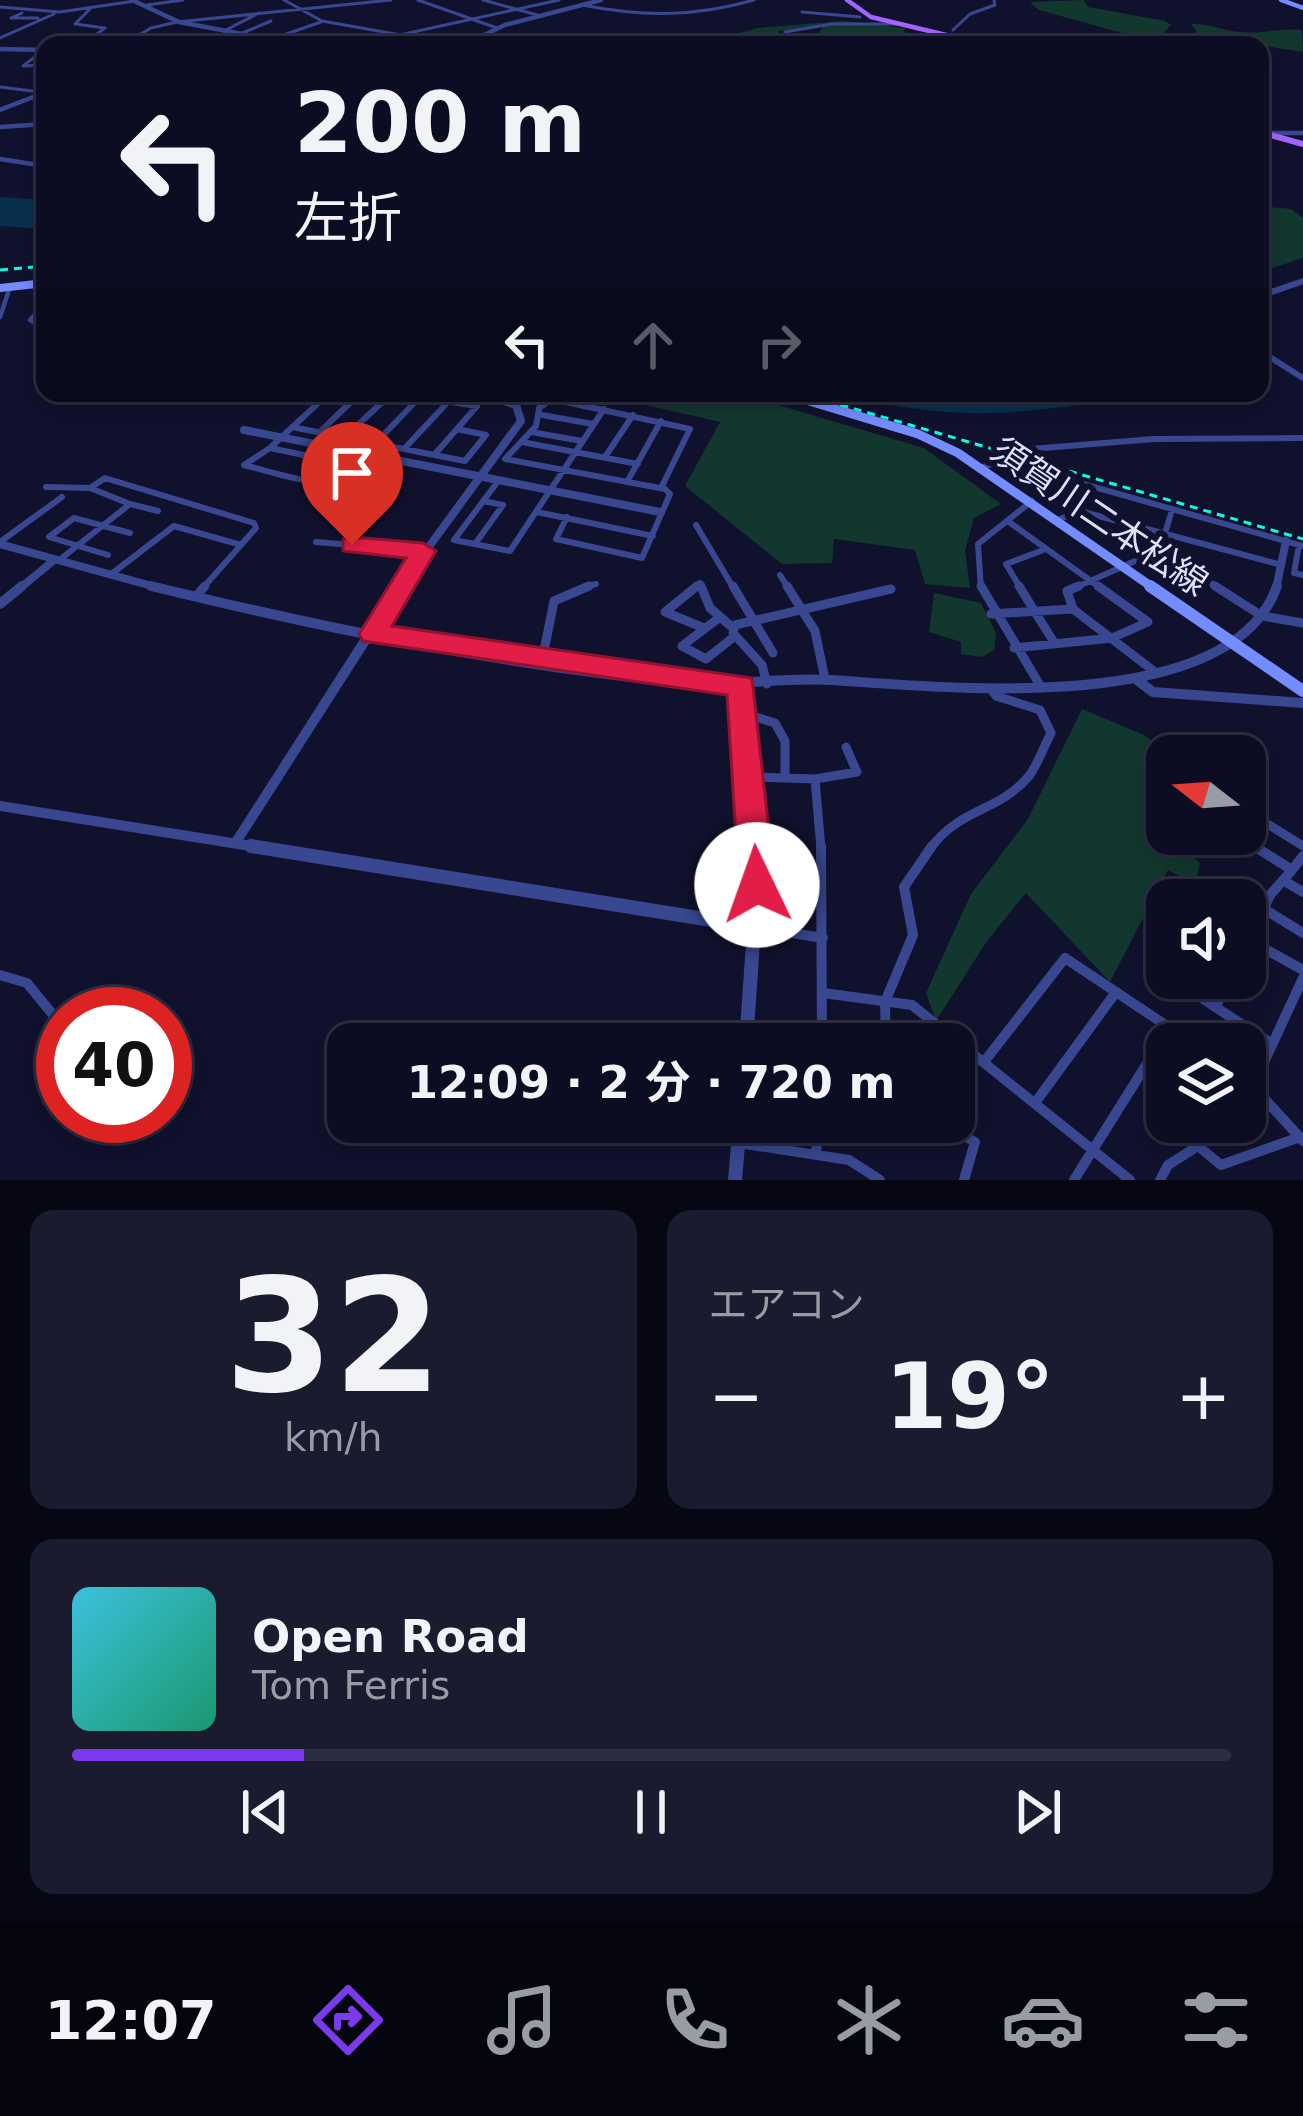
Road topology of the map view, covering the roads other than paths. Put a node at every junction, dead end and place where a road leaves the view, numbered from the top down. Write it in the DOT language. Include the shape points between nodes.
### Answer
graph roads {
  1 [pos="180,0"];
  2 [pos="284,0"];
  3 [pos="391,0"];
  4 [pos="418,0"];
  5 [pos="483,0"];
  6 [pos="559,0"];
  7 [pos="601,0"];
  8 [pos="754,0"];
  9 [pos="847,0"];
  10 [pos="994,0"];
  11 [pos="1281,0"];
  12 [pos="134,1"];
  13 [pos="348,2"];
  14 [pos="148,5"];
  15 [pos="582,5"];
  16 [pos="0,7"];
  17 [pos="89,8"];
  18 [pos="292,8"];
  19 [pos="1303,8"];
  20 [pos="516,9"];
  21 [pos="28,11"];
  22 [pos="58,12"];
  23 [pos="259,12"];
  24 [pos="802,12"];
  25 [pos="219,16"];
  26 [pos="541,16"];
  27 [pos="860,17"];
  28 [pos="45,18"];
  29 [pos="200,19"];
  30 [pos="470,19"];
  31 [pos="271,21"];
  32 [pos="322,21"];
  33 [pos="179,22"];
  34 [pos="896,24"];
  35 [pos="202,27"];
  36 [pos="497,28"];
  37 [pos="953,30"];
  38 [pos="224,31"];
  39 [pos="785,32"];
  40 [pos="239,34"];
  41 [pos="396,34"];
  42 [pos="94,36"];
  43 [pos="137,36"];
  44 [pos="252,36"];
  45 [pos="280,36"];
  46 [pos="388,36"];
  47 [pos="408,36"];
  48 [pos="480,36"];
  49 [pos="967,36"];
  50 [pos="0,38"];
  51 [pos="0,49"];
  52 [pos="36,50"];
  53 [pos="0,87"];
  54 [pos="36,91"];
  55 [pos="36,96"];
  56 [pos="0,110"];
  57 [pos="36,125"];
  58 [pos="0,127"];
  59 [pos="1269,132"];
  60 [pos="1303,133"];
  61 [pos="1269,134"];
  62 [pos="1303,144"];
  63 [pos="0,159"];
  64 [pos="36,165"];
  65 [pos="1303,281"];
  66 [pos="36,285"];
  67 [pos="5,287"];
  68 [pos="1269,293"];
  69 [pos="0,317"];
  70 [pos="1269,357"];
  71 [pos="1303,378"];
  72 [pos="319,402"];
  73 [pos="351,402"];
  74 [pos="383,402"];
  75 [pos="415,402"];
  76 [pos="440,402"];
  77 [pos="508,402"];
  78 [pos="548,402"];
  79 [pos="568,402"];
  80 [pos="813,402"];
  81 [pos="447,403"];
  82 [pos="604,409"];
  83 [pos="542,415"];
  84 [pos="633,415"];
  85 [pos="661,421"];
  86 [pos="594,424"];
  87 [pos="292,427"];
  88 [pos="457,429"];
  89 [pos="244,430"];
  90 [pos="320,432"];
  91 [pos="530,432"];
  92 [pos="346,436"];
  93 [pos="282,438"];
  94 [pos="1303,438"];
  95 [pos="583,441"];
  96 [pos="376,442"];
  97 [pos="520,442"];
  98 [pos="270,448"];
  99 [pos="405,448"];
  100 [pos="1031,449"];
  101 [pos="576,452"];
  102 [pos="365,454"];
  103 [pos="435,454"];
  104 [pos="605,458"];
  105 [pos="638,464"];
  106 [pos="355,465"];
  107 [pos="983,467"];
  108 [pos="564,471"];
  109 [pos="478,476"];
  110 [pos="499,480"];
  111 [pos="627,482"];
  112 [pos="46,487"];
  113 [pos="91,488"];
  114 [pos="665,489"];
  115 [pos="550,490"];
  116 [pos="62,497"];
  117 [pos="483,501"];
  118 [pos="1032,501"];
  119 [pos="130,504"];
  120 [pos="1172,510"];
  121 [pos="158,512"];
  122 [pos="536,512"];
  123 [pos="660,512"];
  124 [pos="567,517"];
  125 [pos="1060,519"];
  126 [pos="1009,522"];
  127 [pos="104,524"];
  128 [pos="696,525"];
  129 [pos="130,532"];
  130 [pos="1165,535"];
  131 [pos="653,536"];
  132 [pos="1286,541"];
  133 [pos="316,542"];
  134 [pos="0,543"];
  135 [pos="475,544"];
  136 [pos="77,545"];
  137 [pos="241,545"];
  138 [pos="1301,545"];
  139 [pos="1046,549"];
  140 [pos="1160,550"];
  141 [pos="423,551"];
  142 [pos="108,555"];
  143 [pos="55,561"];
  144 [pos="1124,565"];
  145 [pos="1282,565"];
  146 [pos="110,575"];
  147 [pos="779,575"];
  148 [pos="1303,575"];
  149 [pos="1092,582"];
  150 [pos="596,584"];
  151 [pos="891,589"];
  152 [pos="197,596"];
  153 [pos="0,604"];
  154 [pos="1073,609"];
  155 [pos="1035,611"];
  156 [pos="801,612"];
  157 [pos="989,614"];
  158 [pos="720,616"];
  159 [pos="1262,616"];
  160 [pos="754,620"];
  161 [pos="1303,623"];
  162 [pos="704,628"];
  163 [pos="734,632"];
  164 [pos="374,634"];
  165 [pos="1228,637"];
  166 [pos="1112,638"];
  167 [pos="1054,644"];
  168 [pos="1014,648"];
  169 [pos="773,653"];
  170 [pos="542,662"];
  171 [pos="1156,673"];
  172 [pos="825,679"];
  173 [pos="1137,680"];
  174 [pos="767,684"];
  175 [pos="742,686"];
  176 [pos="990,687"];
  177 [pos="1040,687"];
  178 [pos="1303,692"];
  179 [pos="1303,703"];
  180 [pos="746,714"];
  181 [pos="846,747"];
  182 [pos="752,777"];
  183 [pos="785,778"];
  184 [pos="815,778"];
  185 [pos="0,806"];
  186 [pos="1266,823"];
  187 [pos="236,842"];
  188 [pos="1303,846"];
  189 [pos="1262,855"];
  190 [pos="1303,856"];
  191 [pos="1289,876"];
  192 [pos="1303,892"];
  193 [pos="1266,908"];
  194 [pos="1266,916"];
  195 [pos="755,927"];
  196 [pos="1303,933"];
  197 [pos="824,938"];
  198 [pos="1266,954"];
  199 [pos="1303,974"];
  200 [pos="0,975"];
  201 [pos="823,992"];
  202 [pos="1116,992"];
  203 [pos="36,994"];
  204 [pos="1203,999"];
  205 [pos="1219,999"];
  206 [pos="885,1002"];
  207 [pos="1215,1007"];
  208 [pos="748,1023"];
  209 [pos="822,1023"];
  210 [pos="886,1023"];
  211 [pos="1164,1023"];
  212 [pos="1272,1044"];
  213 [pos="1266,1054"];
  214 [pos="984,1062"];
  215 [pos="1146,1064"];
  216 [pos="1266,1101"];
  217 [pos="1035,1103"];
  218 [pos="1301,1139"];
  219 [pos="738,1143"];
  220 [pos="817,1143"];
  221 [pos="975,1143"];
  222 [pos="1090,1151"];
  223 [pos="816,1155"];
  224 [pos="735,1180"];
  225 [pos="880,1180"];
  226 [pos="964,1180"];
  227 [pos="1075,1180"];
  228 [pos="1130,1180"];
  229 [pos="1160,1180"];
  1 -- 14 [label="street"];
  1 -- 29 [label="street"];
  2 -- 18 [label="street"];
  3 -- 13 [label="street"];
  4 -- 30 [label="street"];
  5 -- 20 [label="street"];
  6 -- 20 [label="street"];
  7 -- 15 [label="street"];
  8 -- 15 [label="street" via="698,15"];
  9 -- 27 [label="main road"];
  10 -- 37 [label="street"];
  11 -- 19 [label="main road"];
  12 -- 14 [label="street"];
  12 -- 17 [label="street"];
  13 -- 18 [label="street"];
  14 -- 33 [label="street"];
  15 -- 26 [label="street"];
  16 -- 21 [label="street"];
  17 -- 22 [label="street"];
  17 -- 42 [label="street" via="75,23 105,28"];
  18 -- 23 [label="street"];
  18 -- 32 [label="street"];
  20 -- 26 [label="street"];
  20 -- 30 [label="street"];
  21 -- 22 [label="street"];
  21 -- 28 [label="street" via="11,18"];
  22 -- 28 [label="street"];
  23 -- 25 [label="street"];
  23 -- 38 [label="street"];
  24 -- 27 [label="street"];
  25 -- 29 [label="street"];
  25 -- 35 [label="street"];
  26 -- 36 [label="street"];
  27 -- 34 [label="main road"];
  28 -- 50 [label="street"];
  29 -- 33 [label="street"];
  30 -- 36 [label="street"];
  30 -- 41 [label="street"];
  31 -- 40 [label="street"];
  32 -- 41 [label="street"];
  32 -- 45 [label="street"];
  33 -- 35 [label="street"];
  33 -- 43 [label="street"];
  34 -- 37 [label="main road"];
  34 -- 39 [label="street"];
  35 -- 38 [label="street"];
  36 -- 48 [label="street"];
  37 -- 49 [label="main road"];
  38 -- 40 [label="street"];
  40 -- 44 [label="street"];
  41 -- 46 [label="street"];
  41 -- 47 [label="street"];
  51 -- 52 [label="street"];
  53 -- 54 [label="street"];
  55 -- 56 [label="street"];
  57 -- 58 [label="street"];
  59 -- 60 [label="street"];
  61 -- 62 [label="main road"];
  63 -- 64 [label="street"];
  65 -- 68 [label="street"];
  66 -- 67 [label="main road"];
  67 -- 69 [label="street"];
  70 -- 71 [label="street"];
  72 -- 87 [label="street"];
  73 -- 90 [label="street"];
  74 -- 92 [label="street"];
  75 -- 96 [label="street"];
  76 -- 81 [label="street"];
  77 -- 109 [label="street" via="521,421"];
  78 -- 83 [label="street"];
  79 -- 82 [label="street"];
  80 -- 107 [label="main road, 須賀川二本松線" via="918,434"];
  81 -- 88 [label="street" via="477,406"];
  81 -- 99 [label="street"];
  82 -- 84 [label="street"];
  82 -- 86 [label="street"];
  83 -- 86 [label="street"];
  83 -- 91 [label="street"];
  84 -- 85 [label="street"];
  84 -- 104 [label="street"];
  85 -- 105 [label="street"];
  85 -- 114 [label="street" via="690,429"];
  86 -- 95 [label="street"];
  87 -- 90 [label="street"];
  87 -- 93 [label="street"];
  88 -- 103 [label="street"];
  88 -- 103 [label="street" via="486,434 465,460"];
  89 -- 93 [label="street"];
  90 -- 92 [label="street"];
  91 -- 95 [label="street"];
  91 -- 97 [label="street"];
  92 -- 96 [label="street"];
  93 -- 98 [label="street"];
  93 -- 102 [label="street"];
  94 -- 100 [label="street"];
  95 -- 101 [label="street"];
  96 -- 99 [label="street"];
  96 -- 102 [label="street"];
  97 -- 101 [label="street"];
  97 -- 108 [label="street" via="505,460"];
  98 -- 106 [label="street"];
  98 -- 106 [label="street" via="244,465 341,484 371,469"];
  99 -- 103 [label="street"];
  101 -- 104 [label="street"];
  101 -- 108 [label="street"];
  102 -- 106 [label="street"];
  102 -- 109 [label="street"];
  104 -- 105 [label="street"];
  105 -- 111 [label="street"];
  107 -- 118 [label="main road, 須賀川二本松線"];
  107 -- 120 [label="street" via="1002,461"];
  108 -- 111 [label="street"];
  108 -- 115 [label="street"];
  109 -- 110 [label="street"];
  109 -- 141 [label="street"];
  110 -- 115 [label="street"];
  110 -- 117 [label="street"];
  111 -- 114 [label="street"];
  112 -- 113 [label="street"];
  113 -- 119 [label="street"];
  113 -- 137 [label="street" via="105,478 254,523"];
  114 -- 123 [label="street"];
  115 -- 122 [label="street"];
  115 -- 123 [label="street"];
  116 -- 134 [label="street"];
  117 -- 135 [label="street" via="502,505"];
  117 -- 135 [label="street" via="454,540"];
  118 -- 125 [label="main road, 須賀川二本松線"];
  118 -- 126 [label="street"];
  119 -- 121 [label="street"];
  119 -- 127 [label="street"];
  120 -- 130 [label="street"];
  120 -- 132 [label="street"];
  122 -- 124 [label="street"];
  122 -- 135 [label="street" via="510,551"];
  123 -- 131 [label="street"];
  124 -- 131 [label="street"];
  124 -- 131 [label="street" via="556,539 642,558"];
  125 -- 130 [label="street" via="1080,511"];
  125 -- 144 [label="main road, 須賀川二本松線"];
  126 -- 139 [label="street"];
  126 -- 157 [label="street" via="978,544"];
  127 -- 129 [label="street"];
  127 -- 136 [label="street"];
  127 -- 136 [label="street" via="74,518 49,537"];
  128 -- 160 [label="street"];
  130 -- 140 [label="street"];
  130 -- 145 [label="street"];
  132 -- 138 [label="street"];
  132 -- 145 [label="street"];
  133 -- 141 [label="street"];
  134 -- 143 [label="street"];
  136 -- 142 [label="street"];
  136 -- 143 [label="street"];
  137 -- 146 [label="street" via="174,526"];
  137 -- 152 [label="street"];
  138 -- 148 [label="street" via="1294,573"];
  139 -- 149 [label="street"];
  139 -- 155 [label="street" via="1006,564"];
  140 -- 144 [label="street"];
  140 -- 159 [label="street"];
  141 -- 164 [label="street"];
  143 -- 146 [label="street"];
  143 -- 153 [label="street"];
  144 -- 149 [label="street"];
  144 -- 165 [label="main road, 須賀川二本松線"];
  145 -- 159 [label="street"];
  146 -- 152 [label="street"];
  147 -- 156 [label="street"];
  149 -- 154 [label="street" via="1067,592"];
  149 -- 166 [label="street" via="1148,622"];
  150 -- 170 [label="street" via="554,601"];
  151 -- 156 [label="street"];
  152 -- 164 [label="street"];
  154 -- 155 [label="street"];
  154 -- 166 [label="street"];
  155 -- 157 [label="street"];
  155 -- 167 [label="street"];
  156 -- 160 [label="street"];
  156 -- 172 [label="street" via="819,640"];
  157 -- 168 [label="street"];
  158 -- 162 [label="street"];
  158 -- 162 [label="street" via="700,583 665,612"];
  158 -- 163 [label="street"];
  159 -- 161 [label="street"];
  159 -- 165 [label="street"];
  160 -- 163 [label="street"];
  160 -- 169 [label="street"];
  162 -- 163 [label="street" via="682,646 706,659"];
  163 -- 174 [label="street"];
  164 -- 170 [label="street"];
  164 -- 187 [label="street"];
  165 -- 171 [label="street"];
  165 -- 178 [label="main road, 須賀川二本松線"];
  166 -- 167 [label="street"];
  166 -- 171 [label="street"];
  167 -- 168 [label="street"];
  168 -- 177 [label="street"];
  170 -- 175 [label="street"];
  171 -- 173 [label="street"];
  172 -- 174 [label="street"];
  172 -- 176 [label="street"];
  173 -- 177 [label="street"];
  173 -- 179 [label="street" via="1153,692"];
  174 -- 175 [label="street"];
  175 -- 180 [label="street"];
  176 -- 177 [label="street"];
  176 -- 206 [label="street" via="1040,710 1051,733 1029,776 993,805 947,825 904,887 913,935"];
  180 -- 182 [label="street"];
  180 -- 183 [label="street" via="775,723"];
  181 -- 184 [label="street" via="857,772"];
  182 -- 183 [label="street"];
  182 -- 195 [label="street"];
  183 -- 184 [label="street"];
  184 -- 197 [label="street"];
  185 -- 187 [label="street"];
  186 -- 188 [label="street"];
  187 -- 195 [label="street"];
  189 -- 191 [label="street"];
  190 -- 191 [label="street"];
  191 -- 192 [label="street"];
  191 -- 193 [label="street"];
  194 -- 196 [label="street"];
  195 -- 197 [label="street"];
  195 -- 208 [label="street"];
  197 -- 201 [label="street"];
  198 -- 199 [label="street"];
  199 -- 212 [label="street"];
  200 -- 203 [label="street"];
  201 -- 206 [label="street"];
  201 -- 209 [label="street"];
  202 -- 211 [label="street"];
  202 -- 214 [label="street" via="1065,958"];
  202 -- 217 [label="street"];
  204 -- 207 [label="street"];
  205 -- 207 [label="street"];
  206 -- 210 [label="street"];
  206 -- 214 [label="street" via="912,1005"];
  207 -- 212 [label="street"];
  212 -- 213 [label="street"];
  214 -- 217 [label="street"];
  215 -- 222 [label="street"];
  216 -- 218 [label="street"];
  217 -- 222 [label="street"];
  218 -- 229 [label="street" via="1221,1165 1198,1146"];
  219 -- 223 [label="street"];
  219 -- 224 [label="street"];
  220 -- 223 [label="street"];
  221 -- 226 [label="street"];
  222 -- 227 [label="street"];
  222 -- 228 [label="street"];
  223 -- 225 [label="street" via="849,1160"];
}
